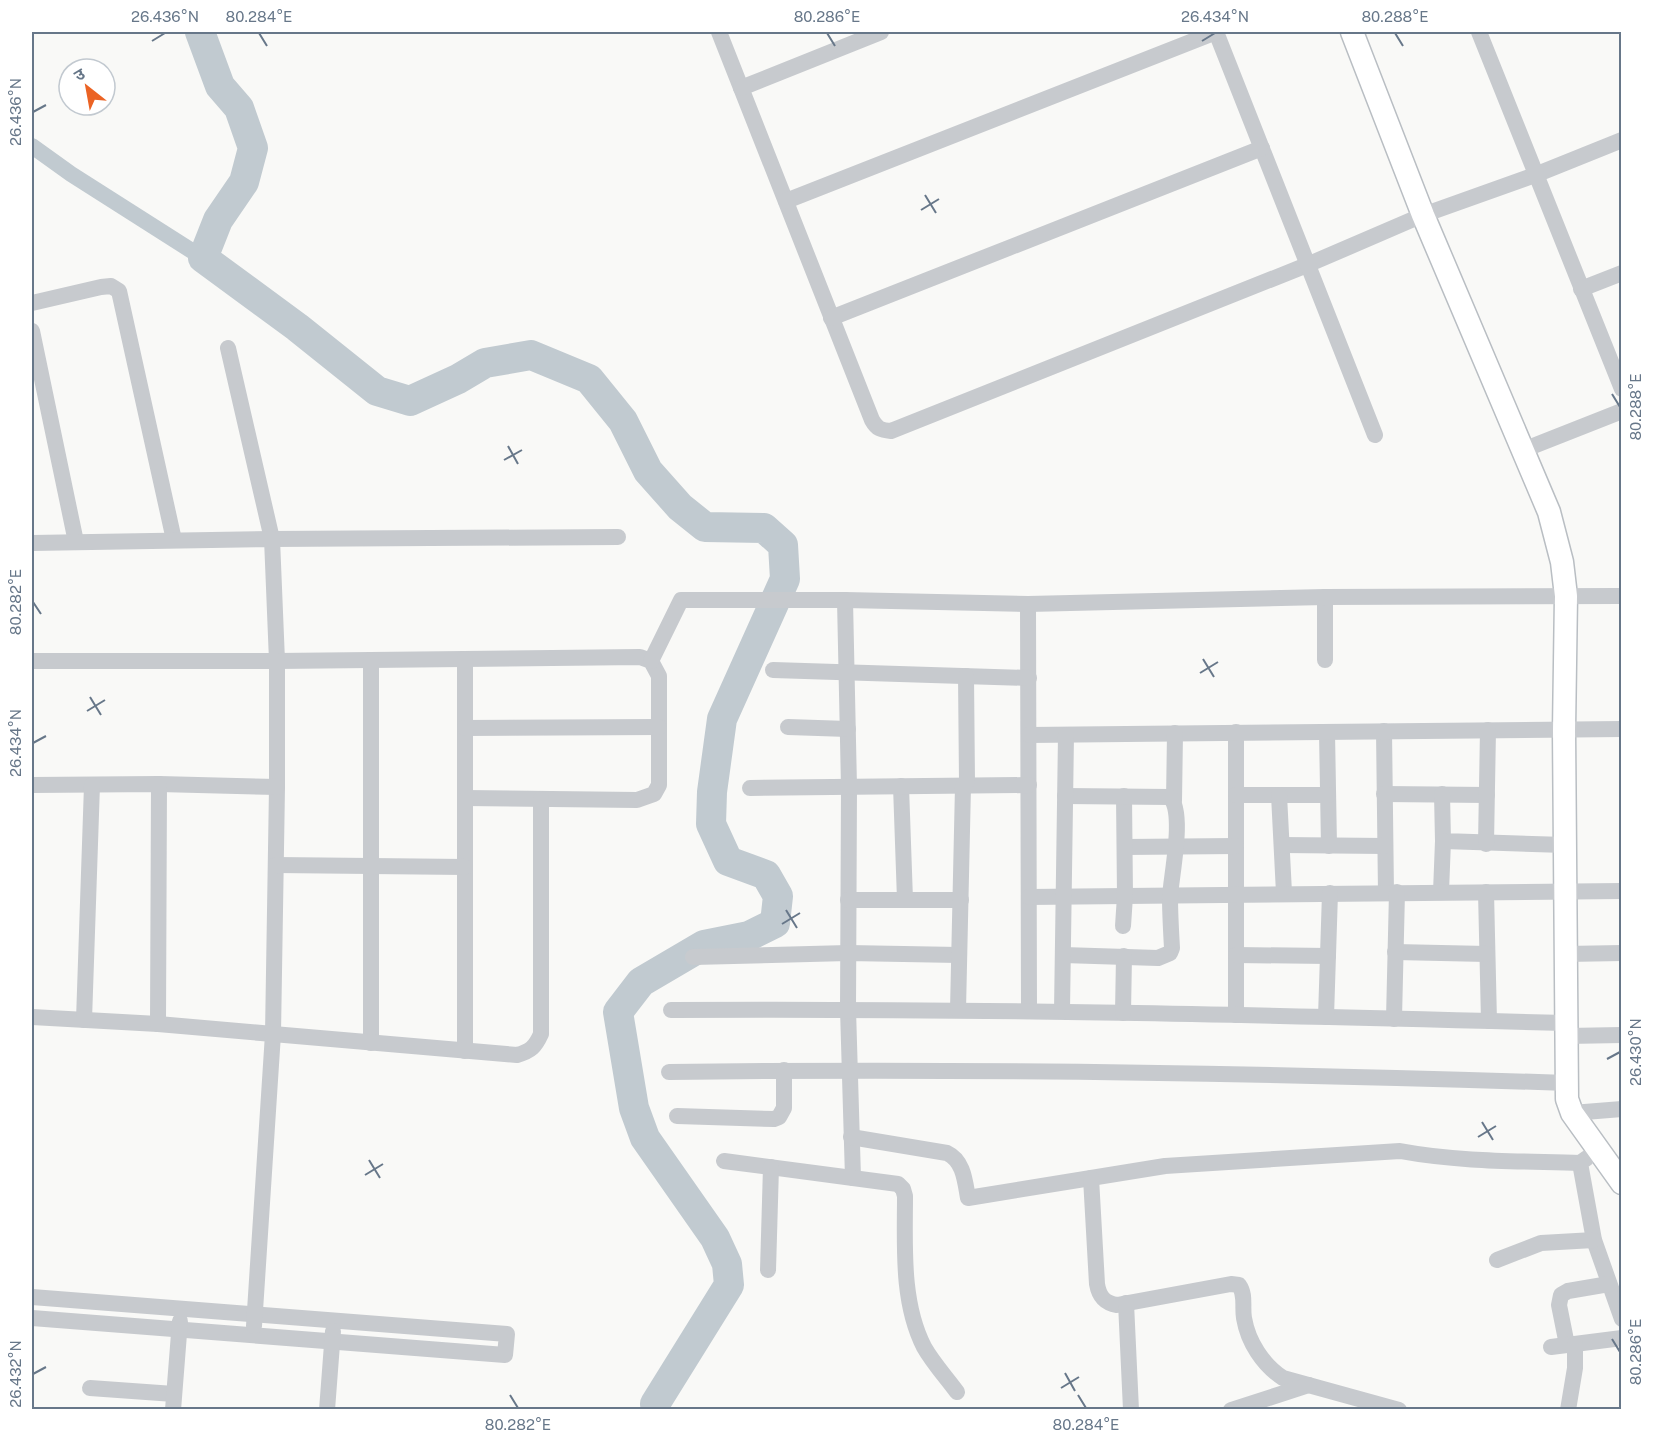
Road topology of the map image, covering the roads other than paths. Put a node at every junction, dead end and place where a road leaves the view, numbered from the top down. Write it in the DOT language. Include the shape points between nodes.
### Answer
graph roads {
  1 [pos="719,32"];
  2 [pos="881,32"];
  3 [pos="1216,32"];
  4 [pos="1352,32"];
  5 [pos="1479,32"];
  6 [pos="741,88"];
  7 [pos="1622,140"];
  8 [pos="1262,148"];
  9 [pos="1535,175"];
  10 [pos="786,201"];
  11 [pos="1423,215"];
  12 [pos="1307,265"];
  13 [pos="1622,273"];
  14 [pos="1581,289"];
  15 [pos="32,303"];
  16 [pos="831,318"];
  17 [pos="32,331"];
  18 [pos="228,348"];
  19 [pos="1622,389"];
  20 [pos="1622,411"];
  21 [pos="1375,435"];
  22 [pos="1523,450"];
  23 [pos="618,537"];
  24 [pos="272,539"];
  25 [pos="174,540"];
  26 [pos="76,542"];
  27 [pos="32,543"];
  28 [pos="1566,596"];
  29 [pos="1622,596"];
  30 [pos="1325,597"];
  31 [pos="845,600"];
  32 [pos="1029,604"];
  33 [pos="465,659"];
  34 [pos="371,660"];
  35 [pos="1325,660"];
  36 [pos="32,661"];
  37 [pos="277,661"];
  38 [pos="651,661"];
  39 [pos="773,670"];
  40 [pos="846,672"];
  41 [pos="966,676"];
  42 [pos="1029,678"];
  43 [pos="659,727"];
  44 [pos="788,727"];
  45 [pos="465,728"];
  46 [pos="848,729"];
  47 [pos="1622,729"];
  48 [pos="1488,730"];
  49 [pos="1564,730"];
  50 [pos="1384,731"];
  51 [pos="1236,732"];
  52 [pos="1328,732"];
  53 [pos="1175,733"];
  54 [pos="1029,735"];
  55 [pos="1066,735"];
  56 [pos="159,784"];
  57 [pos="32,785"];
  58 [pos="92,785"];
  59 [pos="1029,785"];
  60 [pos="901,786"];
  61 [pos="963,786"];
  62 [pos="278,787"];
  63 [pos="849,787"];
  64 [pos="750,788"];
  65 [pos="1442,794"];
  66 [pos="1236,795"];
  67 [pos="1279,795"];
  68 [pos="1328,795"];
  69 [pos="1384,795"];
  70 [pos="1487,795"];
  71 [pos="1065,796"];
  72 [pos="1124,796"];
  73 [pos="465,798"];
  74 [pos="541,799"];
  75 [pos="1173,801"];
  76 [pos="1443,842"];
  77 [pos="1485,844"];
  78 [pos="1565,844"];
  79 [pos="1282,845"];
  80 [pos="1236,846"];
  81 [pos="1329,846"];
  82 [pos="1385,846"];
  83 [pos="1125,847"];
  84 [pos="1176,847"];
  85 [pos="276,865"];
  86 [pos="371,866"];
  87 [pos="465,867"];
  88 [pos="1622,891"];
  89 [pos="1441,892"];
  90 [pos="1486,892"];
  91 [pos="1565,892"];
  92 [pos="1284,893"];
  93 [pos="1330,893"];
  94 [pos="1391,893"];
  95 [pos="1236,894"];
  96 [pos="1170,895"];
  97 [pos="1125,896"];
  98 [pos="1029,897"];
  99 [pos="1064,897"];
  100 [pos="848,900"];
  101 [pos="905,900"];
  102 [pos="961,900"];
  103 [pos="1123,926"];
  104 [pos="1395,952"];
  105 [pos="848,953"];
  106 [pos="1622,953"];
  107 [pos="1487,954"];
  108 [pos="1566,954"];
  109 [pos="960,955"];
  110 [pos="1063,955"];
  111 [pos="1236,955"];
  112 [pos="1124,956"];
  113 [pos="1328,956"];
  114 [pos="693,957"];
  115 [pos="848,1009"];
  116 [pos="671,1010"];
  117 [pos="958,1010"];
  118 [pos="1029,1011"];
  119 [pos="1062,1011"];
  120 [pos="1123,1013"];
  121 [pos="1236,1015"];
  122 [pos="32,1017"];
  123 [pos="1326,1017"];
  124 [pos="1394,1019"];
  125 [pos="84,1020"];
  126 [pos="1489,1021"];
  127 [pos="158,1024"];
  128 [pos="1566,1029"];
  129 [pos="273,1034"];
  130 [pos="1622,1035"];
  131 [pos="371,1042"];
  132 [pos="465,1051"];
  133 [pos="849,1069"];
  134 [pos="784,1070"];
  135 [pos="669,1072"];
  136 [pos="1567,1083"];
  137 [pos="1622,1109"];
  138 [pos="1572,1113"];
  139 [pos="677,1116"];
  140 [pos="851,1137"];
  141 [pos="1598,1149"];
  142 [pos="724,1161"];
  143 [pos="1580,1163"];
  144 [pos="771,1167"];
  145 [pos="853,1178"];
  146 [pos="1091,1178"];
  147 [pos="1622,1183"];
  148 [pos="1594,1240"];
  149 [pos="1497,1260"];
  150 [pos="768,1270"];
  151 [pos="1609,1284"];
  152 [pos="32,1297"];
  153 [pos="1126,1303"];
  154 [pos="180,1309"];
  155 [pos="255,1315"];
  156 [pos="32,1318"];
  157 [pos="1622,1319"];
  158 [pos="334,1321"];
  159 [pos="179,1329"];
  160 [pos="253,1335"];
  161 [pos="1622,1338"];
  162 [pos="332,1341"];
  163 [pos="1565,1345"];
  164 [pos="1309,1385"];
  165 [pos="90,1388"];
  166 [pos="957,1392"];
  167 [pos="174,1402"];
  168 [pos="327,1410"];
  169 [pos="1131,1410"];
  170 [pos="1231,1410"];
  171 [pos="1399,1410"];
  172 [pos="1568,1410"];
  1 -- 6 [label="street"];
  2 -- 6 [label="street"];
  3 -- 8 [label="street"];
  3 -- 10 [label="street"];
  4 -- 11 [label="street"];
  5 -- 9 [label="street"];
  6 -- 10 [label="street"];
  7 -- 9 [label="street"];
  8 -- 12 [label="street"];
  8 -- 16 [label="street"];
  9 -- 11 [label="street"];
  9 -- 14 [label="street"];
  10 -- 16 [label="street"];
  11 -- 12 [label="street"];
  11 -- 22 [label="street"];
  12 -- 16 [label="street" via="891,430 877,428 872,420"];
  12 -- 21 [label="street"];
  13 -- 14 [label="street"];
  14 -- 19 [label="street"];
  15 -- 25 [label="street" via="101,287 111,286 119,291"];
  17 -- 26 [label="street"];
  18 -- 24 [label="street"];
  20 -- 22 [label="street"];
  22 -- 28 [label="street" via="1549,512"];
  23 -- 24 [label="street"];
  24 -- 25 [label="street"];
  24 -- 37 [label="street"];
  25 -- 26 [label="street"];
  26 -- 27 [label="street"];
  28 -- 29 [label="street"];
  28 -- 30 [label="street"];
  28 -- 49 [label="street"];
  30 -- 32 [label="street"];
  30 -- 35 [label="street"];
  31 -- 32 [label="street"];
  31 -- 38 [label="street" via="681,600"];
  31 -- 40 [label="street"];
  32 -- 42 [label="street"];
  33 -- 34 [label="street"];
  33 -- 38 [label="street" via="640,657"];
  33 -- 45 [label="street"];
  34 -- 37 [label="street"];
  34 -- 86 [label="street"];
  36 -- 37 [label="street"];
  37 -- 62 [label="street"];
  38 -- 43 [label="street" via="659,676"];
  39 -- 40 [label="street"];
  40 -- 41 [label="street"];
  40 -- 46 [label="street"];
  41 -- 42 [label="street"];
  41 -- 61 [label="street" via="967,781"];
  42 -- 54 [label="street"];
  43 -- 45 [label="street"];
  43 -- 74 [label="street" via="659,785 654,794 637,800"];
  44 -- 46 [label="street"];
  45 -- 73 [label="street"];
  46 -- 63 [label="street"];
  47 -- 49 [label="street"];
  48 -- 49 [label="street"];
  48 -- 50 [label="street"];
  48 -- 70 [label="street"];
  49 -- 78 [label="street"];
  50 -- 52 [label="street"];
  50 -- 69 [label="street"];
  51 -- 52 [label="street"];
  51 -- 53 [label="street"];
  51 -- 66 [label="street"];
  52 -- 68 [label="street"];
  53 -- 55 [label="street"];
  53 -- 75 [label="street"];
  54 -- 55 [label="street"];
  54 -- 59 [label="street"];
  55 -- 71 [label="street"];
  56 -- 58 [label="street"];
  56 -- 62 [label="street"];
  56 -- 127 [label="street"];
  57 -- 58 [label="street"];
  58 -- 125 [label="street"];
  59 -- 61 [label="street"];
  59 -- 98 [label="street"];
  60 -- 61 [label="street"];
  60 -- 63 [label="street"];
  60 -- 101 [label="street"];
  61 -- 102 [label="street"];
  62 -- 85 [label="street"];
  63 -- 64 [label="street"];
  63 -- 100 [label="street"];
  65 -- 69 [label="street"];
  65 -- 70 [label="street"];
  65 -- 76 [label="street"];
  66 -- 67 [label="street"];
  66 -- 80 [label="street"];
  67 -- 68 [label="street"];
  67 -- 79 [label="street"];
  68 -- 81 [label="street"];
  69 -- 82 [label="street"];
  70 -- 77 [label="street"];
  71 -- 72 [label="street"];
  71 -- 99 [label="street"];
  72 -- 75 [label="street" via="1163,796"];
  72 -- 83 [label="street"];
  73 -- 74 [label="street"];
  73 -- 87 [label="street"];
  74 -- 132 [label="street" via="541,1034 530,1052 517,1055"];
  75 -- 84 [label="street"];
  76 -- 77 [label="street"];
  76 -- 89 [label="street"];
  77 -- 78 [label="street"];
  78 -- 91 [label="street"];
  79 -- 81 [label="street"];
  79 -- 92 [label="street"];
  80 -- 84 [label="street"];
  80 -- 95 [label="street"];
  81 -- 82 [label="street"];
  82 -- 94 [label="street"];
  83 -- 84 [label="street"];
  83 -- 97 [label="street"];
  84 -- 96 [label="street"];
  85 -- 86 [label="street"];
  85 -- 129 [label="street"];
  86 -- 87 [label="street"];
  86 -- 131 [label="street"];
  87 -- 132 [label="street"];
  88 -- 91 [label="street"];
  89 -- 90 [label="street"];
  89 -- 94 [label="street"];
  90 -- 91 [label="street"];
  90 -- 107 [label="street"];
  91 -- 108 [label="street"];
  92 -- 93 [label="street"];
  92 -- 95 [label="street"];
  93 -- 94 [label="street"];
  93 -- 113 [label="street"];
  94 -- 104 [label="street"];
  95 -- 96 [label="street"];
  95 -- 111 [label="street"];
  96 -- 97 [label="street"];
  96 -- 112 [label="street" via="1170,953 1158,958"];
  97 -- 99 [label="street"];
  97 -- 103 [label="street"];
  98 -- 99 [label="street"];
  98 -- 118 [label="street"];
  99 -- 110 [label="street"];
  100 -- 101 [label="street"];
  100 -- 105 [label="street"];
  101 -- 102 [label="street"];
  102 -- 109 [label="street"];
  104 -- 107 [label="street"];
  104 -- 124 [label="street"];
  105 -- 109 [label="street"];
  105 -- 114 [label="street"];
  105 -- 115 [label="street"];
  106 -- 108 [label="street"];
  107 -- 126 [label="street"];
  108 -- 128 [label="street"];
  109 -- 117 [label="street"];
  110 -- 112 [label="street"];
  110 -- 119 [label="street"];
  111 -- 113 [label="street"];
  111 -- 121 [label="street"];
  112 -- 120 [label="street"];
  113 -- 123 [label="street"];
  115 -- 116 [label="street"];
  115 -- 117 [label="street"];
  115 -- 133 [label="street"];
  117 -- 118 [label="street"];
  118 -- 119 [label="street"];
  119 -- 120 [label="street"];
  120 -- 121 [label="street"];
  121 -- 123 [label="street"];
  122 -- 125 [label="street"];
  123 -- 124 [label="street"];
  124 -- 126 [label="street"];
  125 -- 127 [label="street"];
  126 -- 128 [label="street"];
  127 -- 129 [label="street"];
  128 -- 130 [label="street"];
  128 -- 136 [label="street"];
  129 -- 131 [label="street"];
  129 -- 155 [label="street"];
  131 -- 132 [label="street"];
  133 -- 134 [label="street"];
  133 -- 136 [label="street" via="1155,1071"];
  133 -- 140 [label="street"];
  134 -- 135 [label="street"];
  134 -- 139 [label="street" via="784,1108 779,1117"];
  136 -- 138 [label="street"];
  137 -- 138 [label="street"];
  138 -- 141 [label="street"];
  140 -- 145 [label="street"];
  140 -- 146 [label="street" via="947,1153 962,1169 968,1198"];
  141 -- 143 [label="street"];
  141 -- 147 [label="street"];
  142 -- 144 [label="street"];
  143 -- 146 [label="street" via="1427,1156 1400,1151 1165,1166"];
  143 -- 148 [label="street"];
  144 -- 145 [label="street"];
  144 -- 150 [label="street"];
  145 -- 166 [label="street" via="892,1182 903,1189 905,1258 914,1319 925,1348"];
  146 -- 153 [label="street" via="1098,1292 1109,1304"];
  148 -- 149 [label="street" via="1541,1243"];
  148 -- 151 [label="street"];
  151 -- 157 [label="street"];
  151 -- 163 [label="street" via="1561,1294"];
  152 -- 154 [label="street"];
  153 -- 164 [label="street" via="1239,1285 1247,1328 1263,1361 1283,1378"];
  153 -- 169 [label="street"];
  154 -- 155 [label="street"];
  154 -- 159 [label="street"];
  155 -- 158 [label="street"];
  155 -- 160 [label="street"];
  156 -- 159 [label="street"];
  158 -- 162 [label="street"];
  158 -- 162 [label="street" via="507,1334 505,1355"];
  159 -- 160 [label="street"];
  159 -- 167 [label="street"];
  160 -- 162 [label="street"];
  161 -- 163 [label="street"];
  162 -- 168 [label="street"];
  163 -- 172 [label="street" via="1575,1368"];
  164 -- 170 [label="street"];
  164 -- 171 [label="street"];
  165 -- 167 [label="street"];
}
